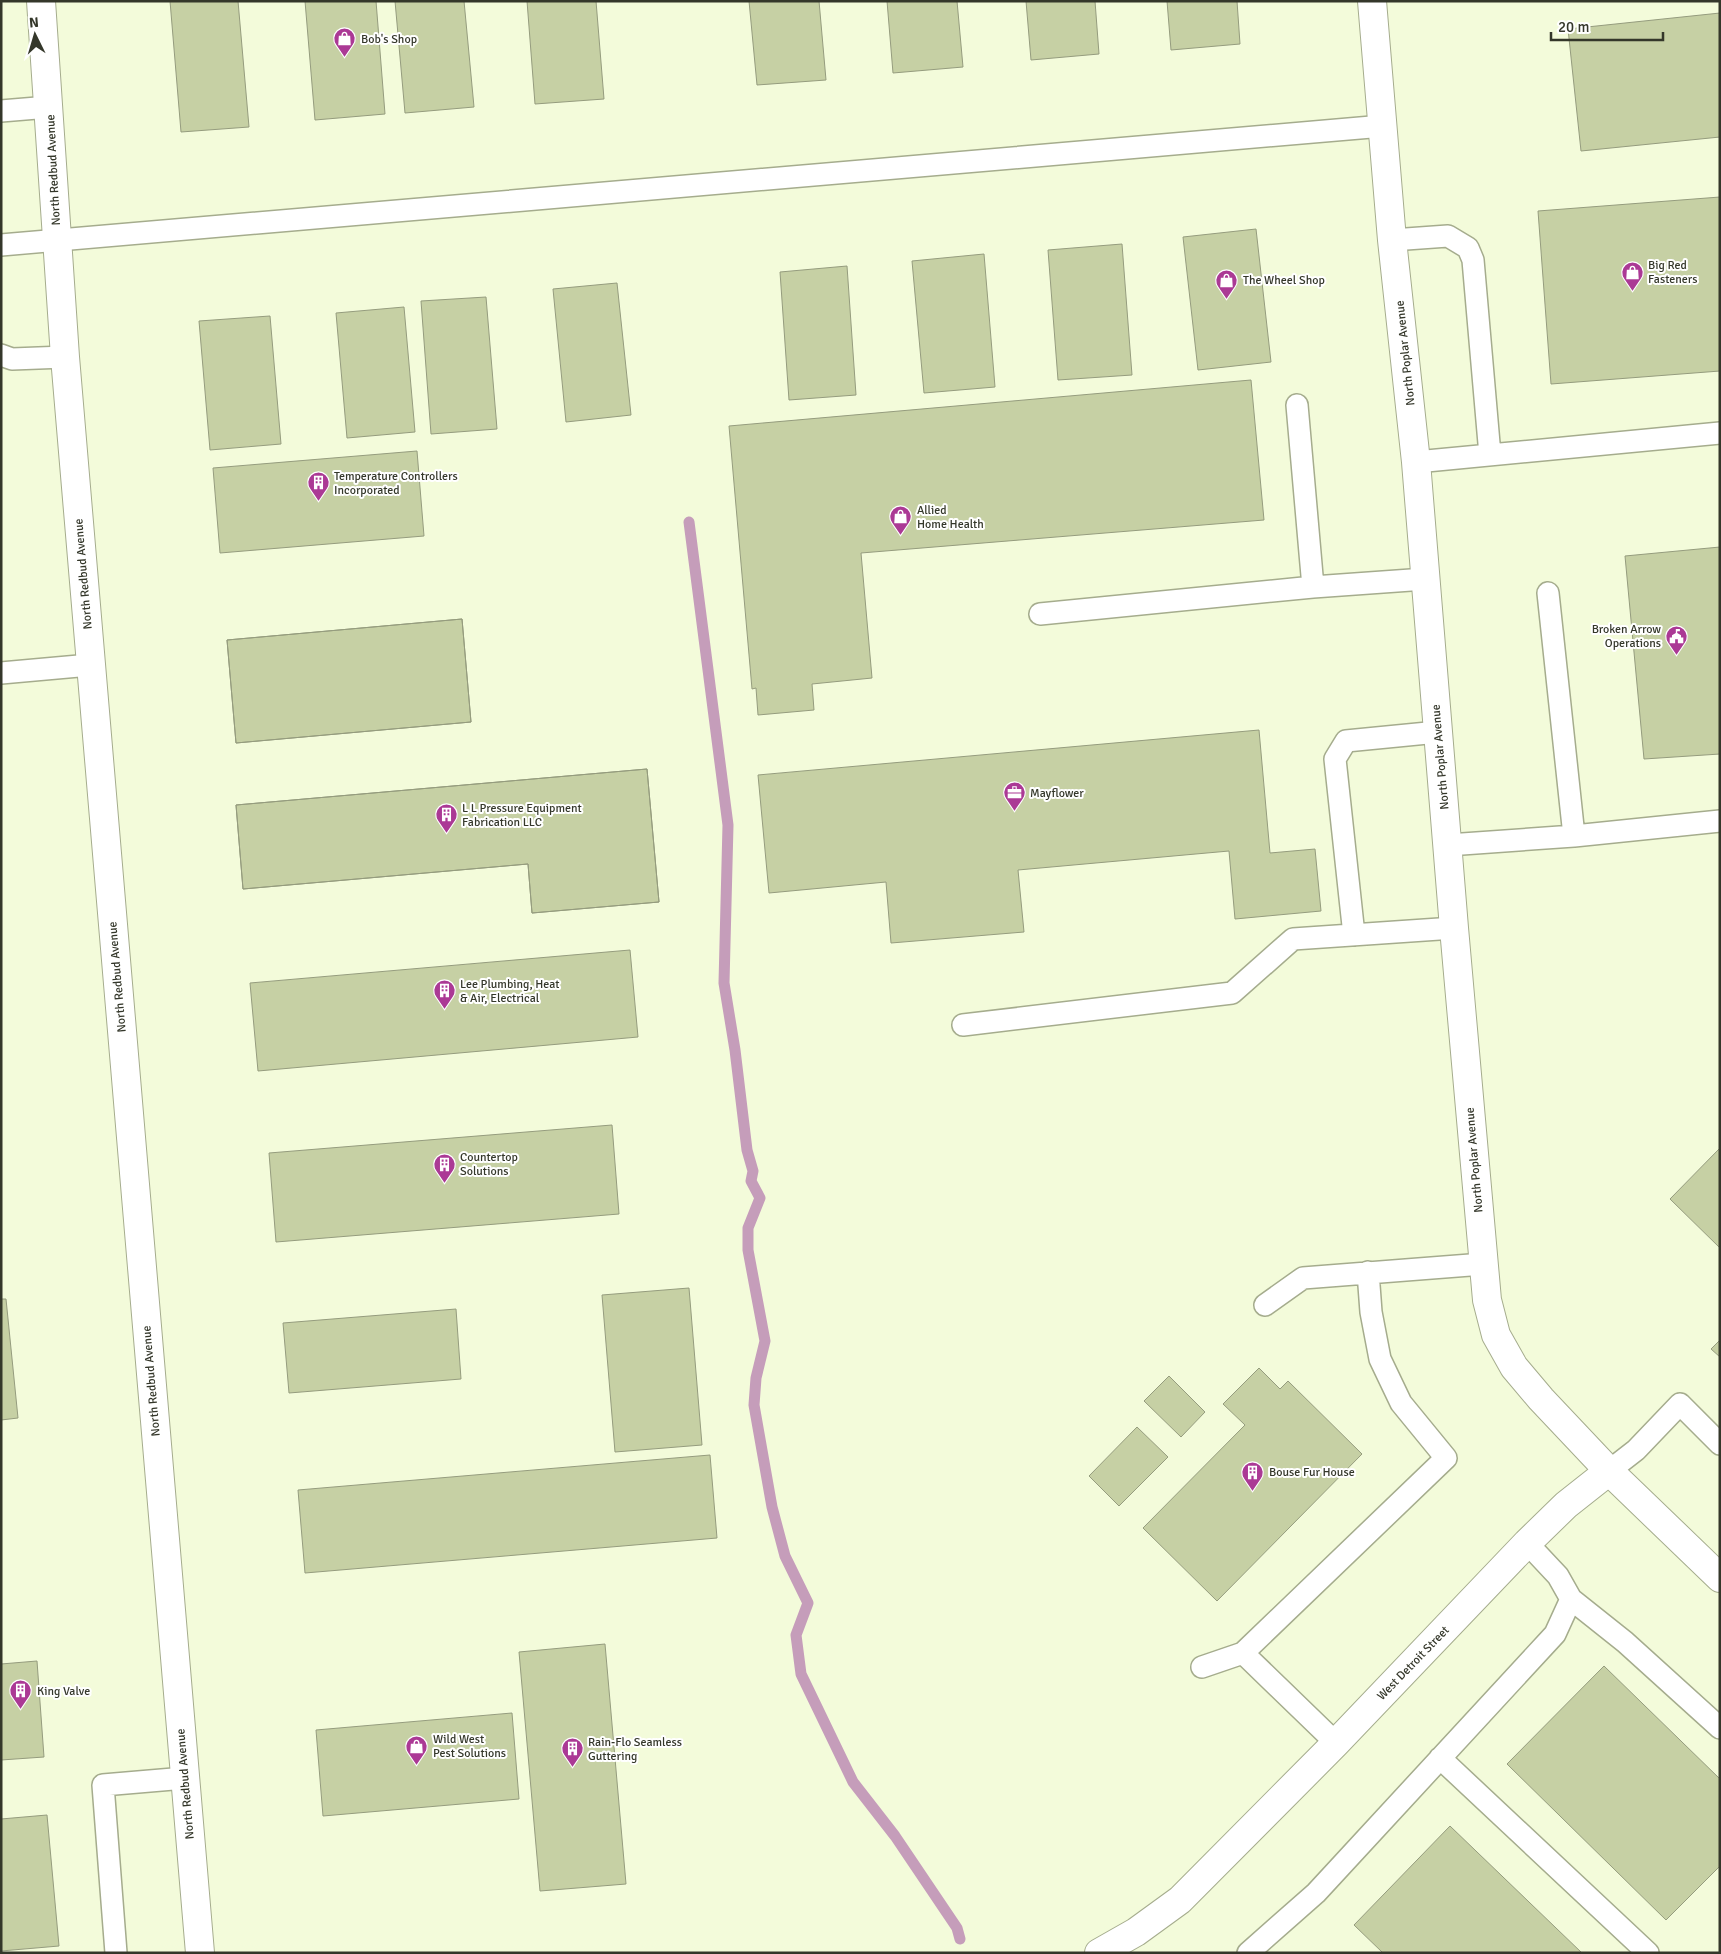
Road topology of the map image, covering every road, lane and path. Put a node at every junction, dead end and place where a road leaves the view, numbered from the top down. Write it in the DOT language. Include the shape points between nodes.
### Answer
graph roads {
  1 [pos="41,1"];
  2 [pos="1372,1"];
  3 [pos="49,106"];
  4 [pos="1,111"];
  5 [pos="1384,126"];
  6 [pos="1392,240"];
  7 [pos="57,242"];
  8 [pos="1,245"];
  9 [pos="1,355"];
  10 [pos="65,357"];
  11 [pos="1297,405"];
  12 [pos="1720,433"];
  13 [pos="1490,455"];
  14 [pos="1416,462"];
  15 [pos="1425,579"];
  16 [pos="1312,587"];
  17 [pos="1548,594"];
  18 [pos="1040,614"];
  19 [pos="90,665"];
  20 [pos="1,673"];
  21 [pos="1438,732"];
  22 [pos="1720,821"];
  23 [pos="1574,836"];
  24 [pos="1448,845"];
  25 [pos="1454,928"];
  26 [pos="1354,935"];
  27 [pos="963,1025"];
  28 [pos="1483,1264"];
  29 [pos="1368,1272"];
  30 [pos="1265,1305"];
  31 [pos="1720,1444"];
  32 [pos="1609,1471"];
  33 [pos="1527,1543"];
  34 [pos="1720,1578"];
  35 [pos="1571,1600"];
  36 [pos="1243,1653"];
  37 [pos="1202,1667"];
  38 [pos="1720,1728"];
  39 [pos="1336,1743"];
  40 [pos="1440,1758"];
  41 [pos="185,1778"];
  42 [pos="116,1953"];
  43 [pos="200,1953"];
  44 [pos="1099,1953"];
  45 [pos="1248,1953"];
  46 [pos="1648,1953"];
  1 -- 3 [label="street, North Redbud Avenue"];
  2 -- 5 [label="street, North Poplar Avenue"];
  3 -- 4 [label="lane"];
  3 -- 7 [label="street, North Redbud Avenue"];
  5 -- 6 [label="street, North Poplar Avenue"];
  5 -- 7 [label="lane"];
  6 -- 13 [label="lane" via="1448,236 1468,248 1474,260"];
  6 -- 14 [label="street, North Poplar Avenue"];
  7 -- 8 [label="lane"];
  7 -- 10 [label="street, North Redbud Avenue"];
  9 -- 10 [label="lane" via="12,359"];
  10 -- 19 [label="street, North Redbud Avenue"];
  11 -- 16 [label="lane"];
  12 -- 13 [label="lane"];
  13 -- 14 [label="lane"];
  14 -- 15 [label="street, North Poplar Avenue"];
  15 -- 16 [label="lane"];
  15 -- 21 [label="street, North Poplar Avenue"];
  16 -- 18 [label="lane"];
  17 -- 23 [label="lane"];
  19 -- 20 [label="lane"];
  19 -- 41 [label="street, North Redbud Avenue"];
  21 -- 24 [label="street, North Poplar Avenue"];
  21 -- 26 [label="lane" via="1346,741 1335,759"];
  22 -- 23 [label="lane"];
  23 -- 24 [label="lane"];
  24 -- 25 [label="street, North Poplar Avenue"];
  25 -- 26 [label="lane"];
  25 -- 28 [label="street, North Poplar Avenue"];
  26 -- 27 [label="lane" via="1293,939 1232,993"];
  28 -- 29 [label="lane"];
  28 -- 32 [label="street, North Poplar Avenue" via="1487,1300 1496,1335 1514,1367"];
  29 -- 30 [label="lane" via="1303,1278"];
  29 -- 36 [label="lane" via="1380,1359 1401,1403 1446,1458"];
  31 -- 32 [label="lane" via="1680,1404 1636,1450"];
  32 -- 33 [label="street, West Detroit Street" via="1566,1505"];
  32 -- 34 [label="street"];
  33 -- 35 [label="lane" via="1558,1576"];
  33 -- 39 [label="street, West Detroit Street"];
  35 -- 38 [label="lane" via="1625,1642"];
  35 -- 40 [label="lane" via="1554,1634"];
  36 -- 37 [label="lane"];
  36 -- 39 [label="lane"];
  39 -- 44 [label="street, West Detroit Street" via="1180,1900 1136,1932"];
  40 -- 45 [label="lane" via="1316,1893"];
  40 -- 46 [label="lane"];
  41 -- 42 [label="lane" via="103,1785"];
  41 -- 43 [label="street, North Redbud Avenue"];
}
